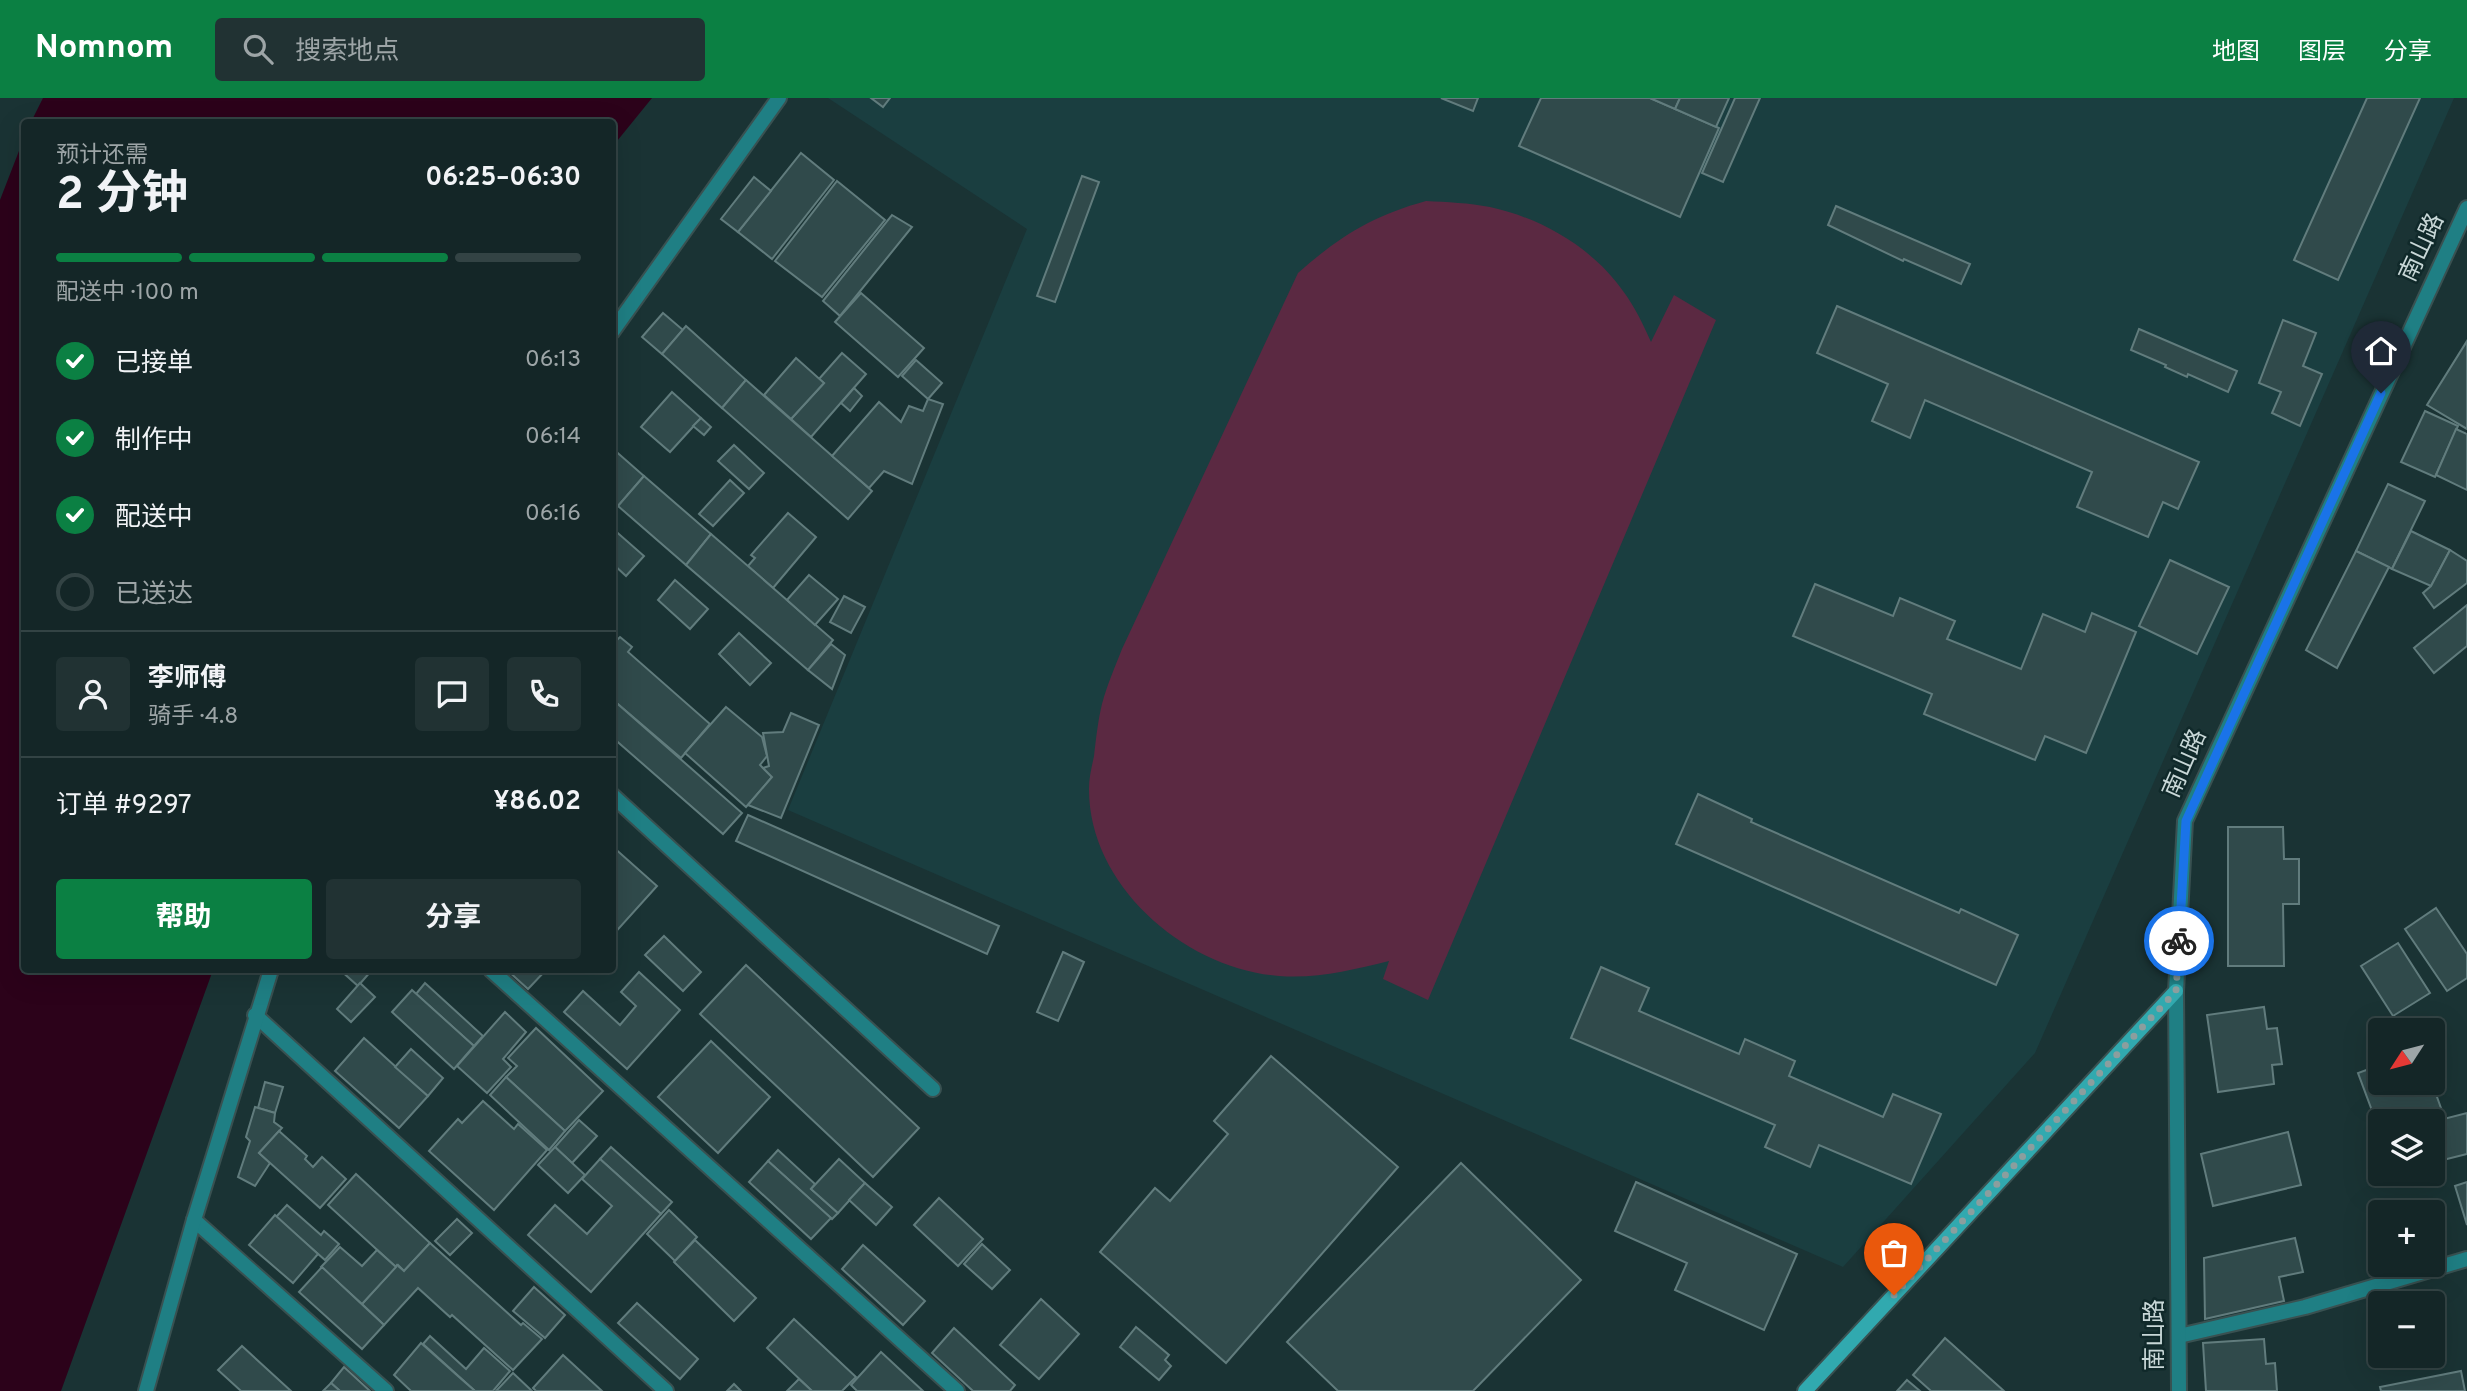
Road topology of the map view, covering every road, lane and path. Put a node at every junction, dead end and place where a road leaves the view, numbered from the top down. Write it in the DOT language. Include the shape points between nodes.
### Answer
graph roads {
  1 [pos="779,98"];
  2 [pos="2467,208"];
  3 [pos="616,326"];
  4 [pos="616,799"];
  5 [pos="270,973"];
  6 [pos="494,973"];
  7 [pos="2176,991"];
  8 [pos="255,1015"];
  9 [pos="933,1089"];
  10 [pos="194,1220"];
  11 [pos="2467,1259"];
  12 [pos="2179,1336"];
  13 [pos="146,1391"];
  14 [pos="386,1391"];
  15 [pos="666,1391"];
  16 [pos="957,1391"];
  17 [pos="1805,1391"];
  18 [pos="2179,1391"];
  1 -- 3 [label="street"];
  2 -- 7 [label="street, 南山路" via="2186,821"];
  4 -- 9 [label="street"];
  5 -- 8 [label="street"];
  6 -- 16 [label="street"];
  7 -- 12 [label="street, 南山路"];
  7 -- 17 [label="main road"];
  8 -- 10 [label="street"];
  8 -- 15 [label="street"];
  10 -- 13 [label="street"];
  10 -- 14 [label="street"];
  11 -- 12 [label="street" via="2305,1307"];
  12 -- 18 [label="street, 南山路"];
}
